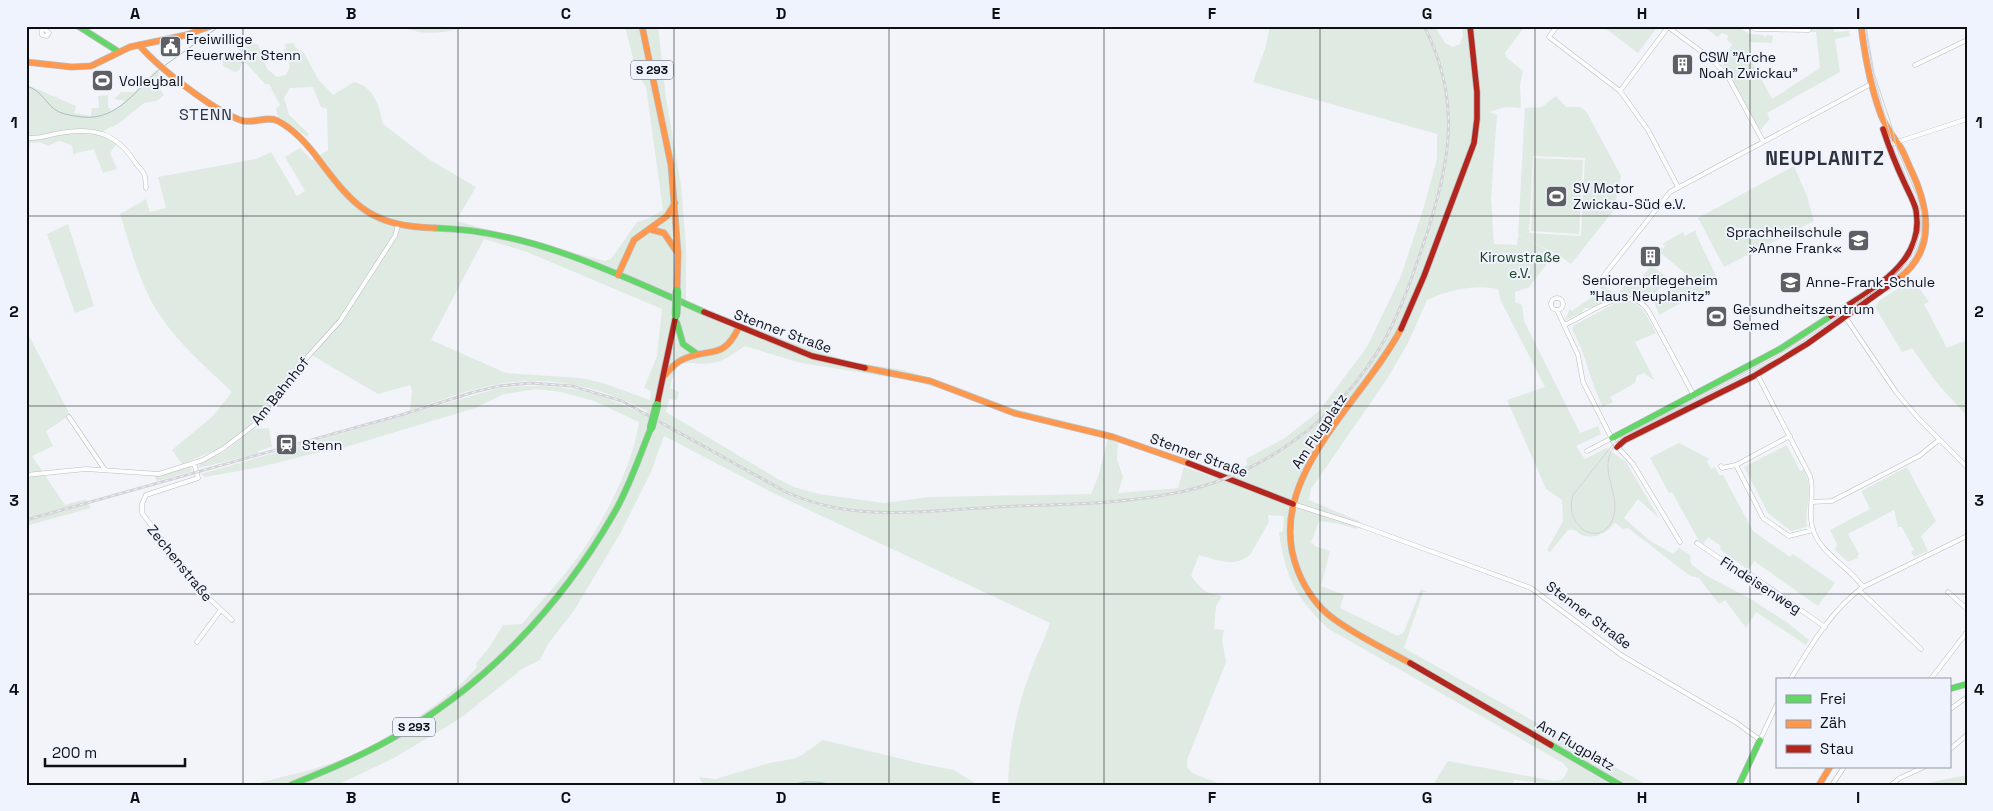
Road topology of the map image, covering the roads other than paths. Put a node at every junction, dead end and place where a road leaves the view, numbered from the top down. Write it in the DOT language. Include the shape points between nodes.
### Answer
graph roads {
  1 [pos="78,26"];
  2 [pos="212,26"];
  3 [pos="642,26"];
  4 [pos="1470,26"];
  5 [pos="1557,26"];
  6 [pos="1747,26"];
  7 [pos="1861,26"];
  8 [pos="1668,27"];
  9 [pos="1809,30"];
  10 [pos="1967,40"];
  11 [pos="139,45"];
  12 [pos="119,52"];
  13 [pos="26,62"];
  14 [pos="1915,65"];
  15 [pos="1871,84"];
  16 [pos="1620,91"];
  17 [pos="1881,115"];
  18 [pos="1967,119"];
  19 [pos="26,138"];
  20 [pos="1763,141"];
  21 [pos="1897,143"];
  22 [pos="1888,145"];
  23 [pos="1678,187"];
  24 [pos="146,188"];
  25 [pos="676,202"];
  26 [pos="398,225"];
  27 [pos="647,228"];
  28 [pos="678,253"];
  29 [pos="618,275"];
  30 [pos="1602,282"];
  31 [pos="1557,310"];
  32 [pos="1840,310"];
  33 [pos="676,317"];
  34 [pos="1846,318"];
  35 [pos="1564,325"];
  36 [pos="738,329"];
  37 [pos="699,355"];
  38 [pos="1752,365"];
  39 [pos="1757,374"];
  40 [pos="665,375"];
  41 [pos="1693,394"];
  42 [pos="1698,402"];
  43 [pos="69,416"];
  44 [pos="1790,436"];
  45 [pos="1612,438"];
  46 [pos="1939,440"];
  47 [pos="1617,447"];
  48 [pos="1587,451"];
  49 [pos="194,463"];
  50 [pos="1736,465"];
  51 [pos="1721,466"];
  52 [pos="1967,467"];
  53 [pos="105,470"];
  54 [pos="26,475"];
  55 [pos="1812,502"];
  56 [pos="1293,504"];
  57 [pos="1813,530"];
  58 [pos="1966,538"];
  59 [pos="1680,542"];
  60 [pos="1697,543"];
  61 [pos="1863,587"];
  62 [pos="1858,590"];
  63 [pos="1948,592"];
  64 [pos="1967,609"];
  65 [pos="220,611"];
  66 [pos="232,620"];
  67 [pos="1825,627"];
  68 [pos="1967,632"];
  69 [pos="197,642"];
  70 [pos="1921,649"];
  71 [pos="1791,678"];
  72 [pos="1932,678"];
  73 [pos="1967,684"];
  74 [pos="1950,689"];
  75 [pos="1967,697"];
  76 [pos="1776,706"];
  77 [pos="1950,709"];
  78 [pos="1967,734"];
  79 [pos="1760,740"];
  80 [pos="1950,749"];
  81 [pos="1829,768"];
  82 [pos="1843,768"];
  83 [pos="1922,768"];
  84 [pos="292,785"];
  85 [pos="1620,785"];
  86 [pos="1739,785"];
  87 [pos="1819,785"];
  88 [pos="1832,785"];
  89 [pos="1891,785"];
  1 -- 12 [label="main road"];
  2 -- 11 [label="main road"];
  3 -- 25 [label="main road, S 293" via="667,139"];
  4 -- 56 [label="main road, Am Flugplatz" via="1477,117 1468,162 1394,343 1306,471"];
  5 -- 16 [label="street" via="1549,37"];
  6 -- 9 [label="street"];
  7 -- 15 [label="main road"];
  8 -- 16 [label="street"];
  8 -- 20 [label="street" via="1709,56 1727,75"];
  10 -- 14 [label="street"];
  11 -- 12 [label="main road"];
  11 -- 26 [label="main road, Stenner Straße" via="162,67 230,115 252,123 268,118 277,121 313,152 347,196 371,214"];
  12 -- 13 [label="main road" via="91,66"];
  15 -- 17 [label="main road"];
  15 -- 20 [label="street"];
  16 -- 23 [label="street" via="1648,130"];
  17 -- 21 [label="main road"];
  17 -- 22 [label="main road"];
  18 -- 21 [label="street"];
  19 -- 24 [label="street" via="46,138 60,133 109,135 123,145 145,172"];
  20 -- 23 [label="street"];
  21 -- 22 [label="street"];
  21 -- 34 [label="main road" via="1923,197 1924,243 1905,273"];
  22 -- 32 [label="main road" via="1915,206 1918,228 1915,242 1906,261 1897,270"];
  23 -- 30 [label="street" via="1662,200"];
  25 -- 27 [label="main road" via="667,218"];
  25 -- 28 [label="main road, S 293"];
  26 -- 29 [label="main road, Stenner Straße" via="467,229 550,250"];
  26 -- 49 [label="street, Am Bahnhof" via="395,236 340,321 254,425 224,448"];
  27 -- 28 [label="main road" via="664,233"];
  27 -- 29 [label="main road" via="633,240"];
  28 -- 33 [label="main road, S 293, bridge"];
  29 -- 36 [label="main road, Stenner Straße"];
  31 -- 35 [label="street"];
  32 -- 34 [label="main road"];
  32 -- 38 [label="main road"];
  33 -- 37 [label="main road" via="683,344"];
  33 -- 40 [label="main road, S 293"];
  34 -- 39 [label="main road"];
  34 -- 46 [label="street" via="1896,392"];
  35 -- 41 [label="street" via="1622,297 1640,301"];
  35 -- 45 [label="street" via="1578,355 1583,382"];
  36 -- 37 [label="main road" via="734,339 723,350"];
  36 -- 56 [label="main road, Stenner Straße" via="828,361 916,376 959,389 1013,412 1113,437"];
  37 -- 40 [label="main road" via="686,356"];
  38 -- 39 [label="main road"];
  38 -- 41 [label="main road"];
  39 -- 42 [label="main road"];
  39 -- 44 [label="street"];
  40 -- 84 [label="main road, S 293, bridge" via="651,428 613,514 573,577 521,639 475,682 413,727 370,752"];
  41 -- 42 [label="main road"];
  41 -- 45 [label="main road"];
  42 -- 47 [label="main road"];
  43 -- 53 [label="street"];
  44 -- 50 [label="street"];
  44 -- 55 [label="street" via="1810,476"];
  45 -- 47 [label="street"];
  45 -- 48 [label="street"];
  46 -- 52 [label="street"];
  46 -- 55 [label="street" via="1919,456 1832,501"];
  47 -- 59 [label="street" via="1633,464"];
  49 -- 53 [label="street, Am Bahnhof" via="159,474"];
  49 -- 65 [label="street, Zechenstraße" via="198,478 146,495 142,513 187,575"];
  50 -- 51 [label="street"];
  50 -- 57 [label="street" via="1763,518 1789,536"];
  53 -- 54 [label="street, Am Bahnhof" via="62,470"];
  55 -- 57 [label="street"];
  56 -- 79 [label="street, Stenner Straße" via="1531,588 1621,655"];
  56 -- 85 [label="main road, Am Flugplatz" via="1289,534 1294,561 1305,589 1321,609 1354,634"];
  57 -- 61 [label="street" via="1824,550 1850,570"];
  58 -- 61 [label="street"];
  60 -- 67 [label="street, Findeisenweg" via="1743,574 1751,575"];
  61 -- 62 [label="street"];
  62 -- 67 [label="street"];
  62 -- 70 [label="street"];
  63 -- 64 [label="street"];
  65 -- 66 [label="street, Zechenstraße"];
  65 -- 69 [label="street, Zechenstraße"];
  67 -- 71 [label="street"];
  68 -- 72 [label="street"];
  73 -- 74 [label="main road"];
  75 -- 77 [label="street"];
  76 -- 79 [label="street"];
  78 -- 80 [label="street"];
  79 -- 86 [label="main road"];
  81 -- 87 [label="main road"];
  82 -- 88 [label="street"];
  83 -- 89 [label="street"];
}
